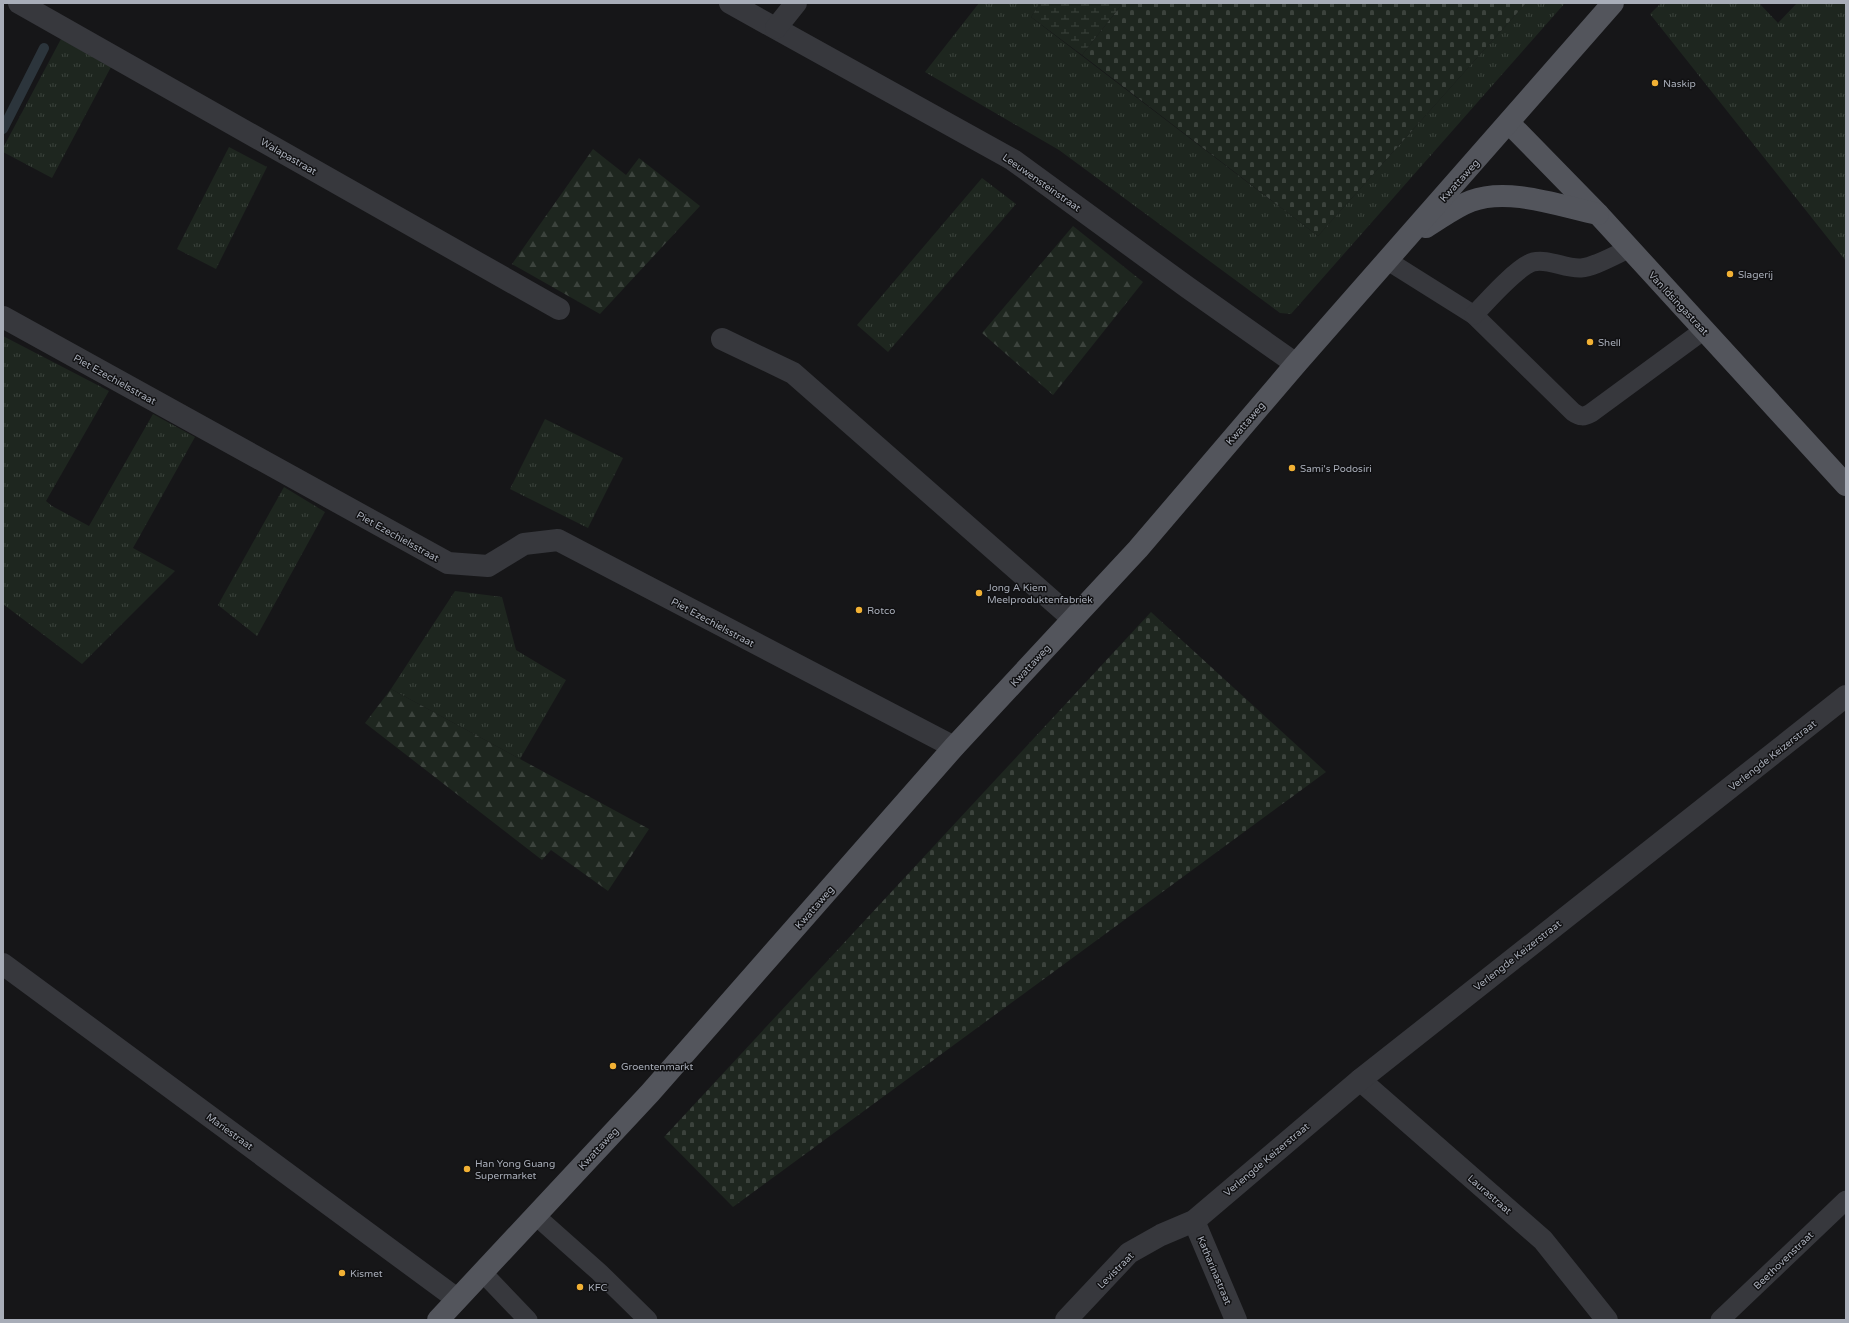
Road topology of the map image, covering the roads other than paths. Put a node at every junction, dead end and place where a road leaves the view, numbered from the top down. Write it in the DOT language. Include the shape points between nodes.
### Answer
graph roads {
  1 [pos="730,3"];
  2 [pos="796,3"];
  3 [pos="1613,3"];
  4 [pos="24,4"];
  5 [pos="776,28"];
  6 [pos="1509,123"];
  7 [pos="1598,214"];
  8 [pos="1402,243"];
  9 [pos="1630,249"];
  10 [pos="1388,261"];
  11 [pos="559,309"];
  12 [pos="1474,315"];
  13 [pos="3,317"];
  14 [pos="1704,330"];
  15 [pos="722,339"];
  16 [pos="1296,364"];
  17 [pos="1846,485"];
  18 [pos="1073,619"];
  19 [pos="1846,696"];
  20 [pos="954,748"];
  21 [pos="3,964"];
  22 [pos="1360,1080"];
  23 [pos="1846,1200"];
  24 [pos="536,1216"];
  25 [pos="1194,1221"];
  26 [pos="482,1272"];
  27 [pos="457,1299"];
  28 [pos="438,1320"];
  29 [pos="528,1320"];
  30 [pos="648,1320"];
  31 [pos="1066,1320"];
  32 [pos="1236,1320"];
  33 [pos="1607,1320"];
  34 [pos="1720,1320"];
  1 -- 5 [label="street, Leeuwensteinstraat"];
  2 -- 5 [label="street"];
  3 -- 6 [label="main road, Kwattaweg"];
  4 -- 11 [label="street, Walapastraat"];
  5 -- 16 [label="street, Leeuwensteinstraat" via="1013,160"];
  6 -- 7 [label="main road, Van Idsingastraat"];
  6 -- 8 [label="main road, Kwattaweg"];
  7 -- 8 [label="main road" via="1510,196 1486,198 1456,208"];
  7 -- 9 [label="main road, Van Idsingastraat"];
  8 -- 10 [label="main road, Kwattaweg"];
  9 -- 12 [label="lane" via="1586,267 1542,262 1526,265"];
  9 -- 14 [label="main road, Van Idsingastraat"];
  10 -- 12 [label="lane"];
  10 -- 16 [label="main road, Kwattaweg"];
  12 -- 14 [label="lane" via="1573,412 1581,416 1591,413"];
  13 -- 20 [label="street, Piet Ezechielsstraat" via="448,563 488,566 524,544 558,540"];
  14 -- 17 [label="main road, Van Idsingastraat"];
  15 -- 18 [label="street" via="793,373"];
  16 -- 18 [label="main road, Kwattaweg" via="1138,549"];
  18 -- 20 [label="main road, Kwattaweg"];
  19 -- 22 [label="street, Verlengde Keizerstraat"];
  20 -- 24 [label="main road, Kwattaweg" via="650,1093"];
  21 -- 27 [label="street, Mariestraat"];
  22 -- 25 [label="street, Verlengde Keizerstraat"];
  22 -- 33 [label="street, Laurastraat" via="1543,1240"];
  23 -- 34 [label="lane, Beethovenstraat"];
  24 -- 26 [label="main road, Kwattaweg"];
  24 -- 30 [label="lane"];
  25 -- 31 [label="street, Levistraat" via="1161,1235 1129,1253"];
  25 -- 32 [label="street, Katharinastraat"];
  26 -- 27 [label="main road, Kwattaweg"];
  26 -- 29 [label="lane"];
  27 -- 28 [label="main road, Kwattaweg"];
}
